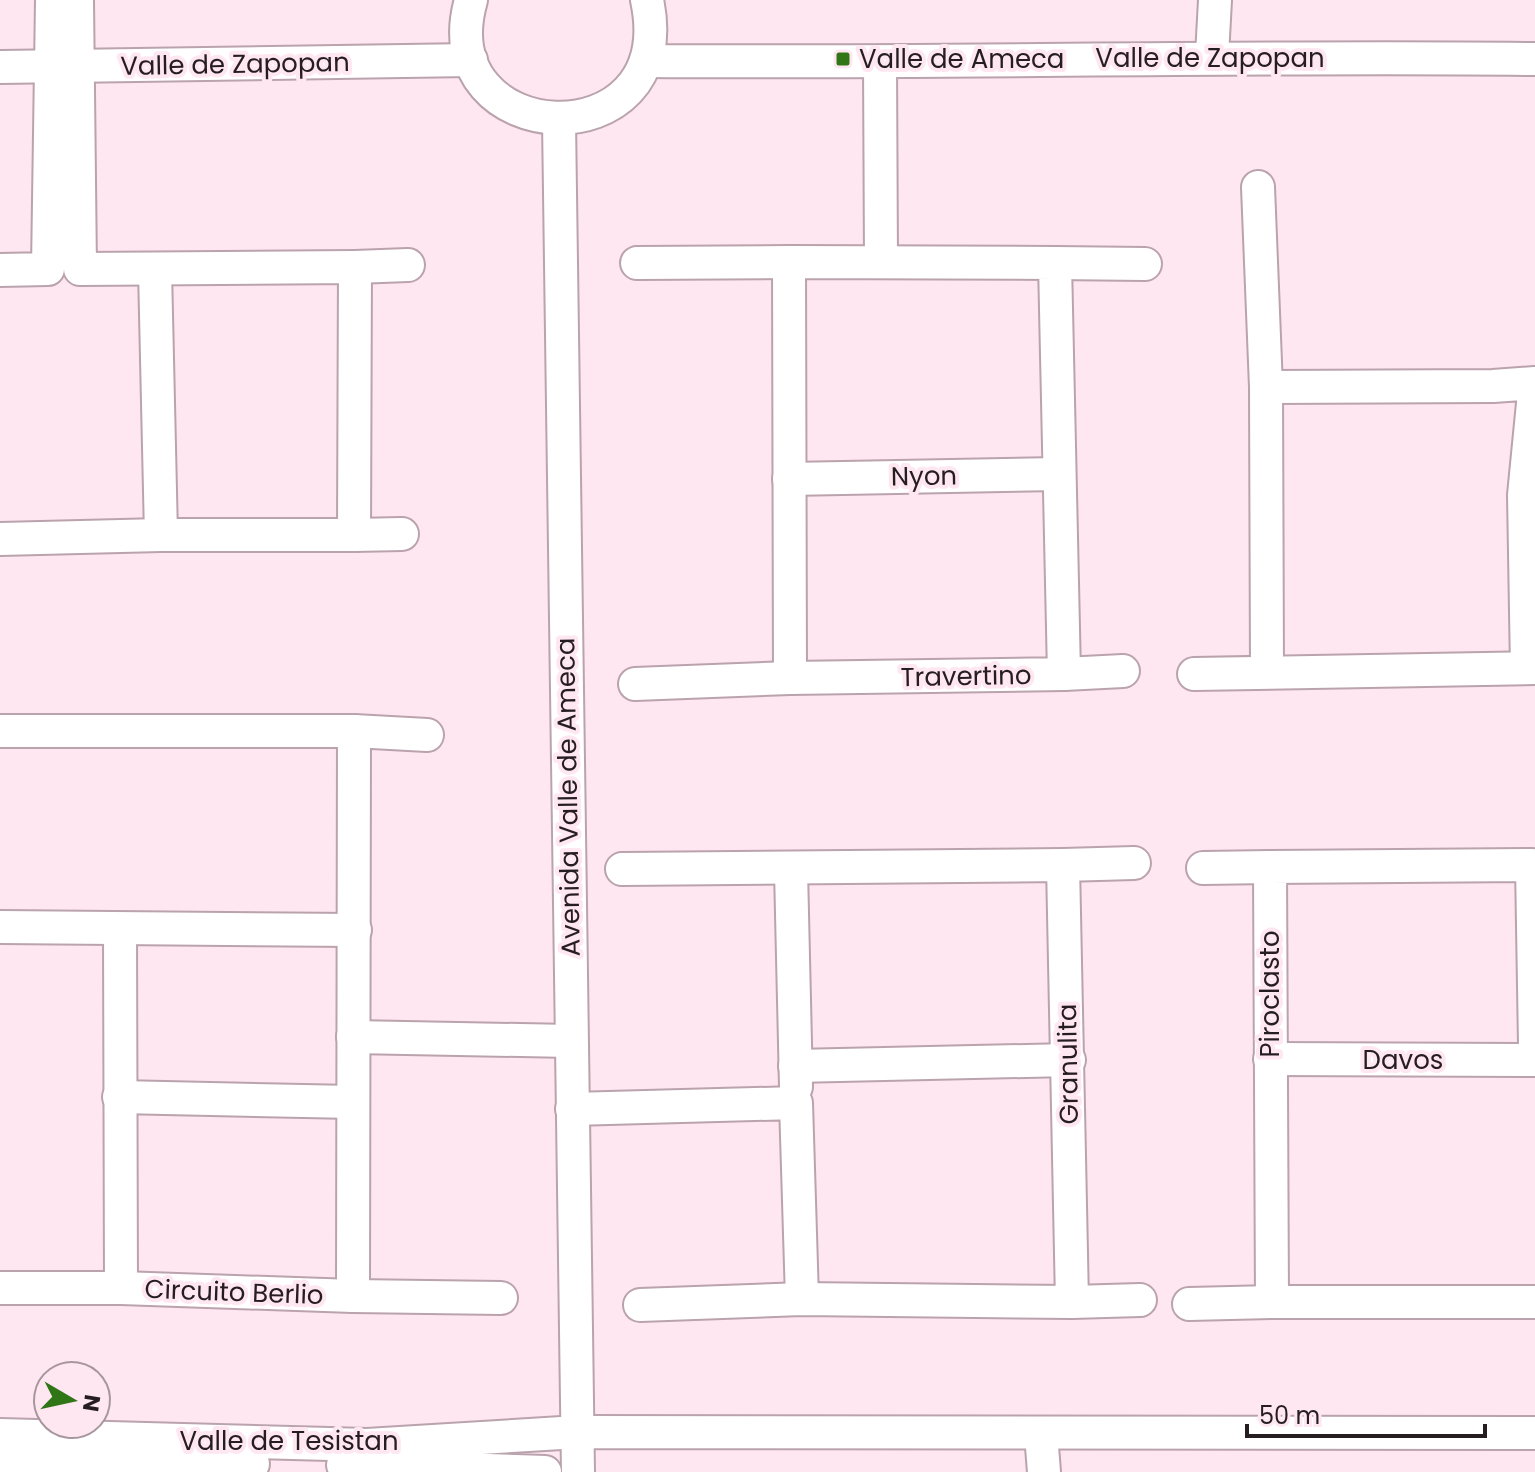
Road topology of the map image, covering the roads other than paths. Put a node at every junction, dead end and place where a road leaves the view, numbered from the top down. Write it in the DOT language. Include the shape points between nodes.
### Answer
graph roads {
  1 [pos="52,0"];
  2 [pos="77,0"];
  3 [pos="471,0"];
  4 [pos="647,0"];
  5 [pos="1215,0"];
  6 [pos="1212,56"];
  7 [pos="1535,59"];
  8 [pos="471,60"];
  9 [pos="646,61"];
  10 [pos="880,63"];
  11 [pos="0,67"];
  12 [pos="64,67"];
  13 [pos="559,121"];
  14 [pos="1258,187"];
  15 [pos="789,262"];
  16 [pos="881,262"];
  17 [pos="637,263"];
  18 [pos="1055,263"];
  19 [pos="1145,264"];
  20 [pos="408,265"];
  21 [pos="355,267"];
  22 [pos="0,270"];
  23 [pos="155,270"];
  24 [pos="1535,380"];
  25 [pos="1266,387"];
  26 [pos="1058,474"];
  27 [pos="789,479"];
  28 [pos="1529,495"];
  29 [pos="402,534"];
  30 [pos="161,535"];
  31 [pos="354,535"];
  32 [pos="0,539"];
  33 [pos="1531,668"];
  34 [pos="1123,671"];
  35 [pos="1267,671"];
  36 [pos="1064,674"];
  37 [pos="1194,674"];
  38 [pos="790,678"];
  39 [pos="635,684"];
  40 [pos="0,731"];
  41 [pos="354,731"];
  42 [pos="427,735"];
  43 [pos="1134,863"];
  44 [pos="1063,865"];
  45 [pos="1534,865"];
  46 [pos="1270,867"];
  47 [pos="1203,868"];
  48 [pos="622,869"];
  49 [pos="791,870"];
  50 [pos="0,927"];
  51 [pos="120,929"];
  52 [pos="355,930"];
  53 [pos="353,1037"];
  54 [pos="571,1041"];
  55 [pos="1535,1046"];
  56 [pos="1270,1059"];
  57 [pos="1069,1060"];
  58 [pos="1535,1060"];
  59 [pos="795,1066"];
  60 [pos="119,1097"];
  61 [pos="353,1102"];
  62 [pos="796,1103"];
  63 [pos="572,1109"];
  64 [pos="0,1288"];
  65 [pos="121,1288"];
  66 [pos="353,1296"];
  67 [pos="501,1298"];
  68 [pos="802,1299"];
  69 [pos="1140,1300"];
  70 [pos="1072,1302"];
  71 [pos="1272,1302"];
  72 [pos="1535,1302"];
  73 [pos="1189,1304"];
  74 [pos="640,1305"];
  75 [pos="578,1432"];
  76 [pos="1535,1433"];
  77 [pos="1041,1434"];
  78 [pos="0,1435"];
  79 [pos="162,1459"];
  80 [pos="367,1461"];
  81 [pos="0,1464"];
  82 [pos="545,1472"];
  83 [pos="578,1472"];
  84 [pos="1044,1472"];
  1 -- 12 [label="street"];
  2 -- 12 [label="street"];
  3 -- 8 [label="street" via="465,20"];
  4 -- 9 [label="street" via="652,26"];
  5 -- 6 [label="street"];
  6 -- 7 [label="street, Valle de Zapopan"];
  6 -- 10 [label="street, Valle de Zapopan"];
  8 -- 12 [label="street, Valle de Zapopan"];
  8 -- 13 [label="street" via="491,92 522,114"];
  9 -- 10 [label="street, Valle de Zapopan"];
  9 -- 13 [label="street" via="626,92 595,114"];
  10 -- 16 [label="street"];
  11 -- 12 [label="street, Valle de Zapopan"];
  12 -- 22 [label="street" via="48,269"];
  12 -- 23 [label="street" via="80,269"];
  13 -- 54 [label="street, Avenida Valle de Ameca"];
  14 -- 25 [label="street"];
  15 -- 16 [label="street"];
  15 -- 17 [label="street"];
  15 -- 27 [label="street"];
  16 -- 18 [label="street"];
  18 -- 19 [label="street"];
  18 -- 26 [label="street, Travertino"];
  20 -- 21 [label="street"];
  21 -- 23 [label="street"];
  21 -- 31 [label="street"];
  23 -- 30 [label="street"];
  24 -- 25 [label="street" via="1493,386"];
  24 -- 28 [label="street"];
  25 -- 35 [label="street"];
  26 -- 27 [label="street, Nyon"];
  26 -- 36 [label="street, Travertino"];
  27 -- 38 [label="street"];
  28 -- 33 [label="street"];
  29 -- 31 [label="street"];
  30 -- 31 [label="street"];
  30 -- 32 [label="street"];
  33 -- 35 [label="street"];
  34 -- 36 [label="street"];
  35 -- 37 [label="street"];
  36 -- 38 [label="street, Travertino"];
  38 -- 39 [label="street, Travertino"];
  40 -- 41 [label="street"];
  41 -- 42 [label="street"];
  41 -- 52 [label="street, Circuito Berlio"];
  43 -- 44 [label="street"];
  44 -- 49 [label="street"];
  44 -- 57 [label="street, Granulita"];
  45 -- 46 [label="street"];
  45 -- 55 [label="street"];
  46 -- 47 [label="street"];
  46 -- 56 [label="street, Piroclasto"];
  48 -- 49 [label="street"];
  49 -- 59 [label="street"];
  50 -- 51 [label="street"];
  51 -- 52 [label="street"];
  51 -- 60 [label="street"];
  52 -- 53 [label="street, Circuito Berlio"];
  53 -- 54 [label="street"];
  53 -- 61 [label="street, Circuito Berlio"];
  54 -- 63 [label="street, Avenida Valle de Ameca"];
  56 -- 58 [label="street, Davos"];
  56 -- 71 [label="street, Piroclasto"];
  57 -- 59 [label="street"];
  57 -- 70 [label="street, Granulita"];
  59 -- 62 [label="street"];
  60 -- 61 [label="street"];
  60 -- 65 [label="street"];
  61 -- 66 [label="street, Circuito Berlio"];
  62 -- 63 [label="street"];
  62 -- 68 [label="street"];
  63 -- 75 [label="street, Avenida Valle de Ameca"];
  64 -- 65 [label="street, Circuito Berlio"];
  65 -- 66 [label="street, Circuito Berlio"];
  66 -- 67 [label="street"];
  68 -- 70 [label="street"];
  68 -- 74 [label="street"];
  69 -- 70 [label="street"];
  71 -- 72 [label="street"];
  71 -- 73 [label="street"];
  75 -- 77 [label="street, Valle de Tesistan"];
  75 -- 80 [label="street, Valle de Tesistan"];
  75 -- 83 [label="street, Avenida Valle de Ameca"];
  76 -- 77 [label="street, Valle de Tesistan"];
  77 -- 84 [label="street"];
  78 -- 79 [label="street, Valle de Tesistan"];
  79 -- 80 [label="street, Valle de Tesistan"];
  79 -- 81 [label="street"];
  80 -- 82 [label="street"];
}
